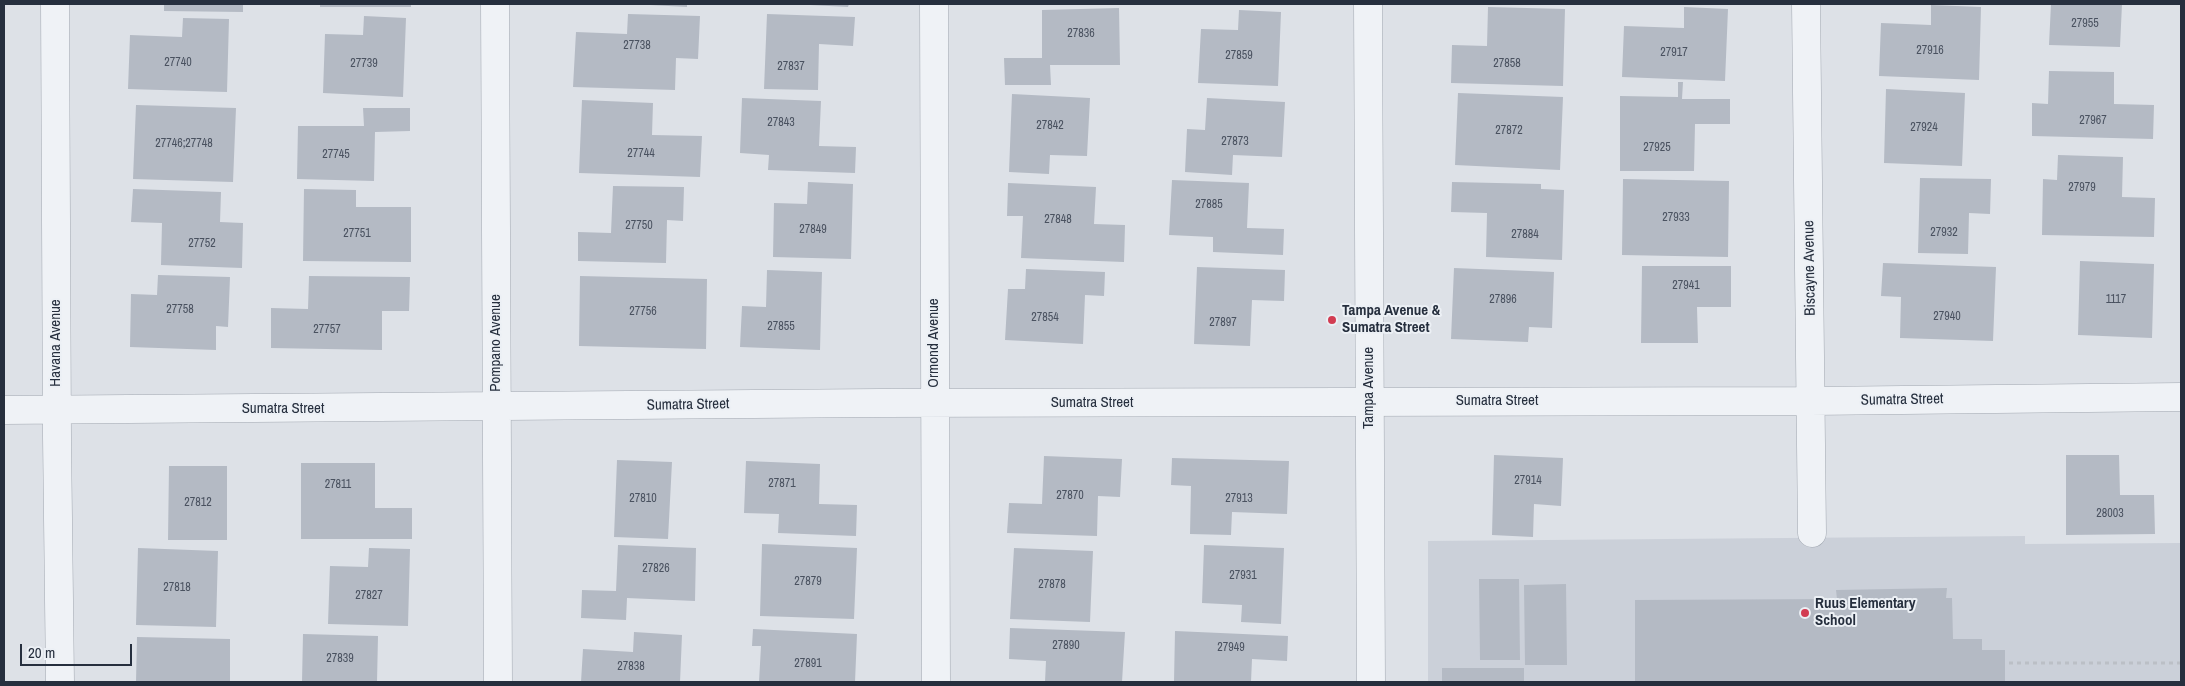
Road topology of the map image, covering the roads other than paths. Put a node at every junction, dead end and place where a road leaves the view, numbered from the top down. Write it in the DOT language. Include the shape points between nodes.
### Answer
graph roads {
  1 [pos="55,4"];
  2 [pos="495,4"];
  3 [pos="934,4"];
  4 [pos="1368,4"];
  5 [pos="1806,4"];
  6 [pos="2181,397"];
  7 [pos="1811,401"];
  8 [pos="1369,402"];
  9 [pos="934,403"];
  10 [pos="497,408"];
  11 [pos="4,410"];
  12 [pos="56,410"];
  13 [pos="1812,533"];
  14 [pos="60,682"];
  15 [pos="498,682"];
  16 [pos="936,682"];
  17 [pos="1372,682"];
  1 -- 12 [label="street, Havana Avenue"];
  2 -- 10 [label="street, Pompano Avenue"];
  3 -- 9 [label="street, Ormond Avenue"];
  4 -- 8 [label="street, Tampa Avenue"];
  5 -- 7 [label="street, Biscayne Avenue"];
  6 -- 7 [label="street, Sumatra Street"];
  7 -- 8 [label="street, Sumatra Street"];
  7 -- 13 [label="street, Biscayne Avenue"];
  8 -- 9 [label="street, Sumatra Street"];
  8 -- 17 [label="street, Tampa Avenue"];
  9 -- 10 [label="street, Sumatra Street"];
  9 -- 16 [label="street, Ormond Avenue"];
  10 -- 12 [label="street, Sumatra Street"];
  10 -- 15 [label="street, Pompano Avenue"];
  11 -- 12 [label="street, Sumatra Street"];
  12 -- 14 [label="street, Havana Avenue"];
}
